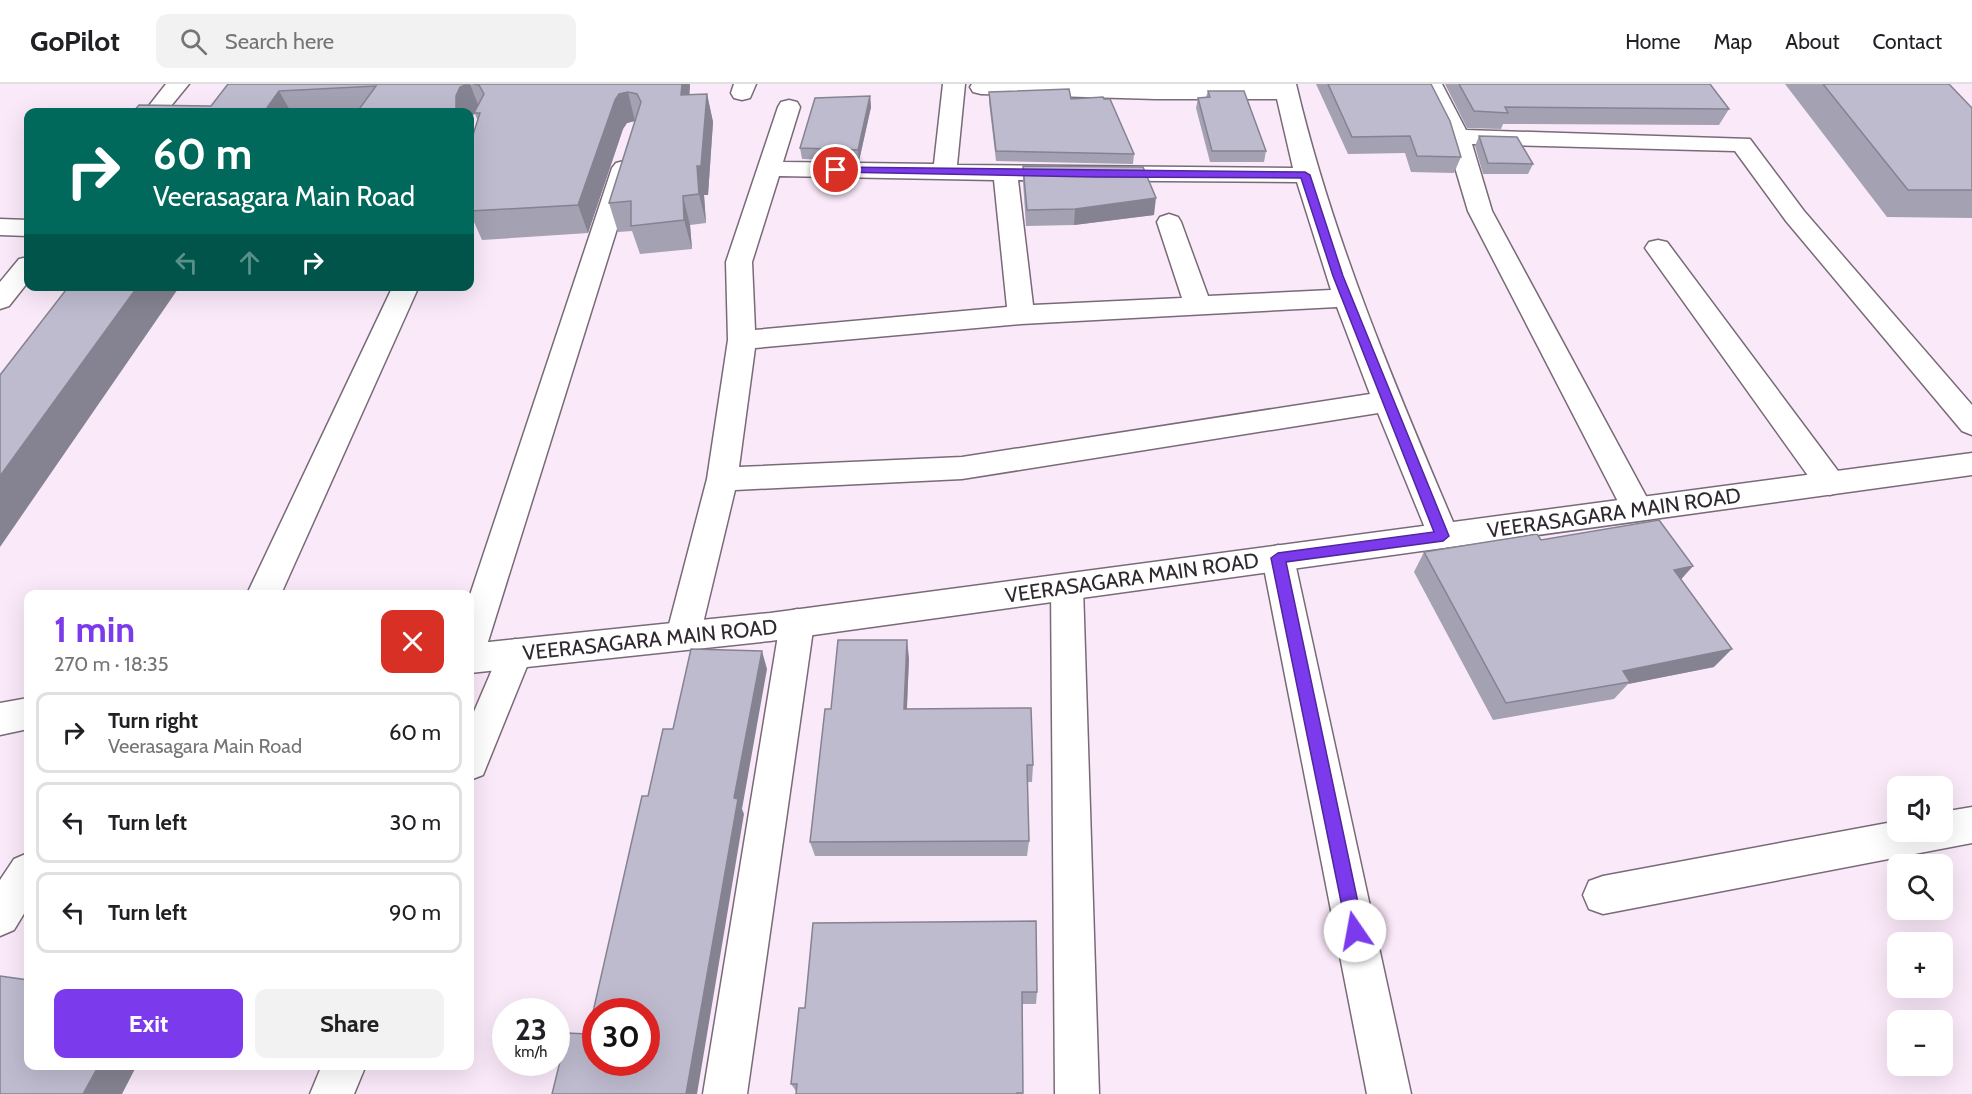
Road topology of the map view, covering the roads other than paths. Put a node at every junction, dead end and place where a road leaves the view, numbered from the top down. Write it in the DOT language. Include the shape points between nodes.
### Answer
graph roads {
  1 [pos="178,84"];
  2 [pos="954,84"];
  3 [pos="1431,84"];
  4 [pos="981,87"];
  5 [pos="1286,88"];
  6 [pos="789,107"];
  7 [pos="158,108"];
  8 [pos="1458,137"];
  9 [pos="633,141"];
  10 [pos="771,169"];
  11 [pos="945,171"];
  12 [pos="1005,172"];
  13 [pos="1305,175"];
  14 [pos="1169,222"];
  15 [pos="0,227"];
  16 [pos="24,228"];
  17 [pos="1658,248"];
  18 [pos="24,270"];
  19 [pos="404,291"];
  20 [pos="1347,298"];
  21 [pos="0,300"];
  22 [pos="1198,306"];
  23 [pos="1021,315"];
  24 [pos="742,340"];
  25 [pos="1388,401"];
  26 [pos="1972,424"];
  27 [pos="1972,464"];
  28 [pos="722,479"];
  29 [pos="1830,483"];
  30 [pos="1637,509"];
  31 [pos="1443,536"];
  32 [pos="1278,558"];
  33 [pos="1067,587"];
  34 [pos="266,590"];
  35 [pos="797,623"];
  36 [pos="474,633"];
  37 [pos="683,636"];
  38 [pos="515,654"];
  39 [pos="474,659"];
  40 [pos="24,715"];
  41 [pos="0,719"];
  42 [pos="474,753"];
  43 [pos="1972,825"];
  44 [pos="1953,829"];
  45 [pos="1887,841"];
  46 [pos="24,878"];
  47 [pos="1603,895"];
  48 [pos="0,916"];
  49 [pos="342,1070"];
  50 [pos="332,1094"];
  51 [pos="725,1094"];
  52 [pos="1077,1094"];
  53 [pos="1389,1094"];
  1 -- 7 [label="street"];
  2 -- 11 [label="street"];
  3 -- 8 [label="street"];
  4 -- 5 [label="street" via="1156,92"];
  5 -- 13 [label="street"];
  6 -- 10 [label="street"];
  8 -- 26 [label="street" via="1742,144 1795,216"];
  8 -- 30 [label="street" via="1480,211"];
  9 -- 36 [label="street"];
  10 -- 11 [label="street"];
  10 -- 24 [label="street" via="739,262"];
  11 -- 12 [label="street"];
  12 -- 13 [label="street"];
  12 -- 23 [label="street"];
  13 -- 20 [label="street"];
  14 -- 22 [label="street"];
  15 -- 16 [label="street"];
  17 -- 29 [label="street"];
  18 -- 21 [label="street"];
  19 -- 34 [label="street"];
  20 -- 22 [label="street"];
  20 -- 25 [label="street"];
  22 -- 23 [label="street"];
  23 -- 24 [label="street"];
  24 -- 28 [label="street"];
  25 -- 28 [label="street" via="962,468"];
  25 -- 31 [label="street"];
  27 -- 29 [label="street, VEERASAGARA MAIN ROAD"];
  28 -- 37 [label="street"];
  29 -- 30 [label="street, VEERASAGARA MAIN ROAD"];
  30 -- 31 [label="street, VEERASAGARA MAIN ROAD"];
  31 -- 32 [label="street, VEERASAGARA MAIN ROAD"];
  32 -- 33 [label="street, VEERASAGARA MAIN ROAD"];
  32 -- 53 [label="street"];
  33 -- 35 [label="street, VEERASAGARA MAIN ROAD"];
  33 -- 52 [label="street"];
  35 -- 37 [label="street, VEERASAGARA MAIN ROAD"];
  35 -- 51 [label="street"];
  37 -- 38 [label="street, VEERASAGARA MAIN ROAD"];
  38 -- 39 [label="street, VEERASAGARA MAIN ROAD"];
  38 -- 42 [label="street"];
  40 -- 41 [label="street"];
  43 -- 44 [label="street"];
  45 -- 47 [label="street"];
  46 -- 48 [label="street"];
  49 -- 50 [label="street"];
}
